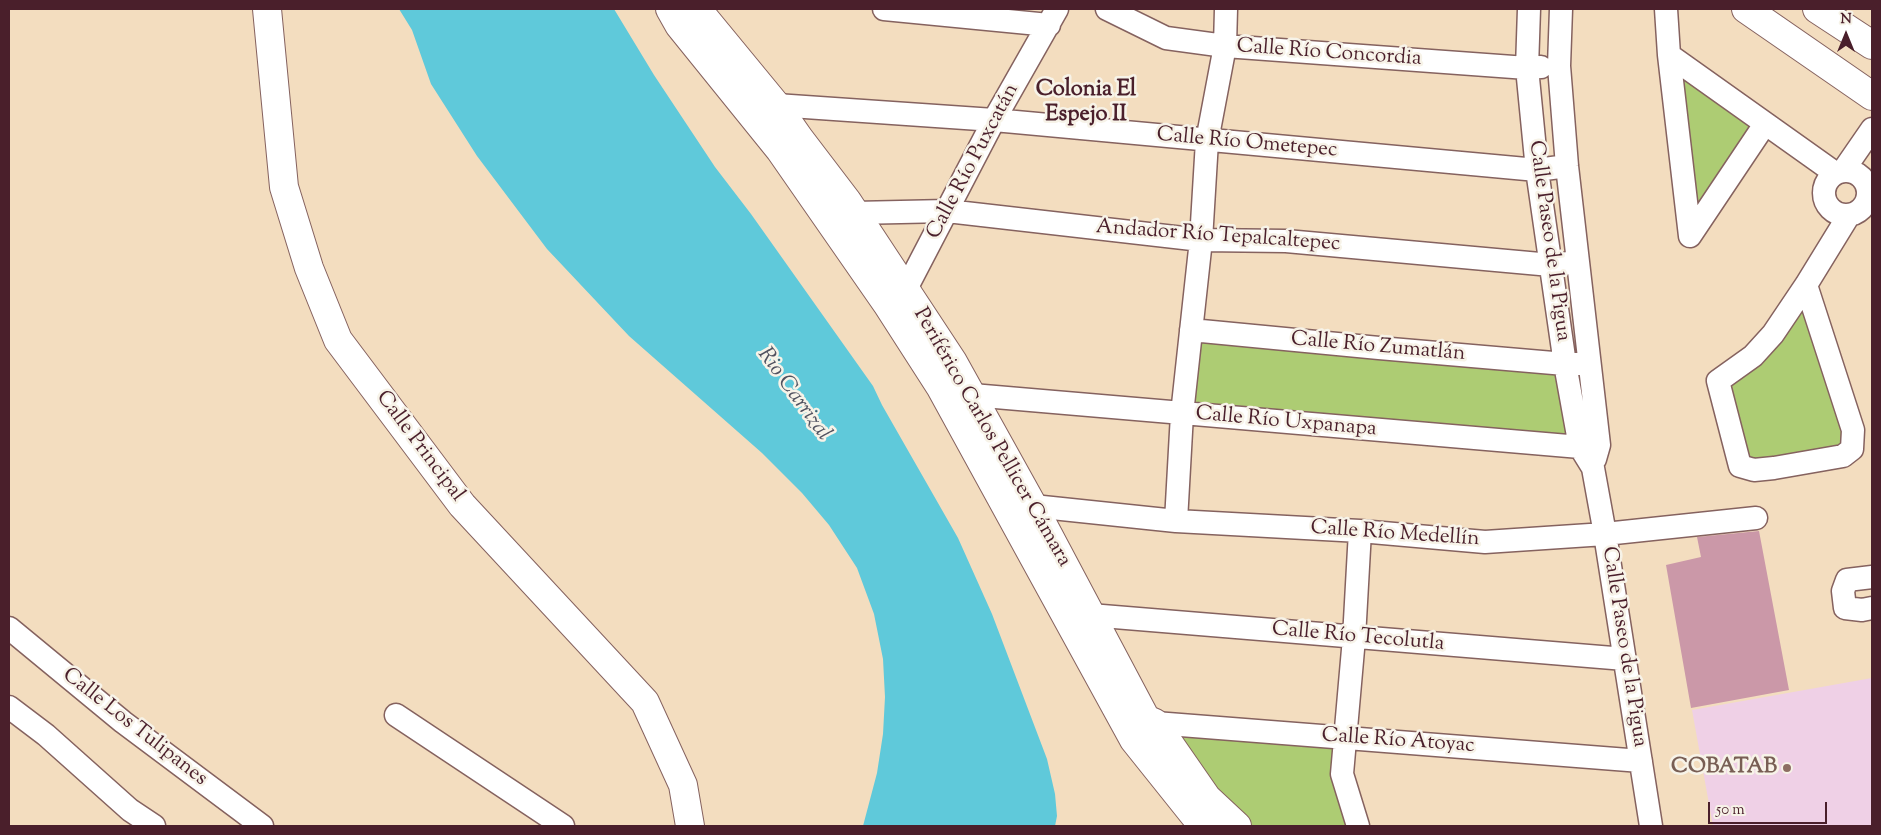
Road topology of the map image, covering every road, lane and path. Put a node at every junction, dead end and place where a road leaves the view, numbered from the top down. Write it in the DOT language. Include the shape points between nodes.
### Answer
graph roads {
  1 [pos="267,9"];
  2 [pos="670,9"];
  3 [pos="697,9"];
  4 [pos="884,9"];
  5 [pos="1107,9"];
  6 [pos="1226,9"];
  7 [pos="1529,9"];
  8 [pos="1561,9"];
  9 [pos="1666,9"];
  10 [pos="1746,9"];
  11 [pos="1817,9"];
  12 [pos="1053,17"];
  13 [pos="1872,45"];
  14 [pos="1225,46"];
  15 [pos="1669,55"];
  16 [pos="1559,66"];
  17 [pos="1527,68"];
  18 [pos="1872,96"];
  19 [pos="776,105"];
  20 [pos="994,120"];
  21 [pos="1765,124"];
  22 [pos="1872,129"];
  23 [pos="1207,141"];
  24 [pos="1567,166"];
  25 [pos="1537,170"];
  26 [pos="1839,172"];
  27 [pos="1870,194"];
  28 [pos="947,211"];
  29 [pos="854,213"];
  30 [pos="1849,215"];
  31 [pos="1201,240"];
  32 [pos="1578,262"];
  33 [pos="1551,265"];
  34 [pos="1806,285"];
  35 [pos="906,289"];
  36 [pos="1191,330"];
  37 [pos="1565,364"];
  38 [pos="1591,364"];
  39 [pos="972,395"];
  40 [pos="1182,414"];
  41 [pos="1590,446"];
  42 [pos="1033,506"];
  43 [pos="1756,518"];
  44 [pos="1176,521"];
  45 [pos="1360,531"];
  46 [pos="1605,534"];
  47 [pos="1872,577"];
  48 [pos="1872,608"];
  49 [pos="1090,616"];
  50 [pos="9,628"];
  51 [pos="1354,638"];
  52 [pos="1625,659"];
  53 [pos="9,707"];
  54 [pos="396,715"];
  55 [pos="1155,724"];
  56 [pos="1345,738"];
  57 [pos="1641,761"];
  58 [pos="154,826"];
  59 [pos="262,826"];
  60 [pos="563,826"];
  61 [pos="690,826"];
  62 [pos="1206,826"];
  63 [pos="1237,826"];
  64 [pos="1358,826"];
  65 [pos="1651,826"];
  1 -- 61 [label="main road, Calle Principal" via="284,187 309,268 338,340 462,505 645,702 683,785"];
  2 -- 62 [label="main road, Periférico Carlos Pellicer Cámara" via="780,150 887,304 941,388 1134,740"];
  3 -- 19 [label="main road, Periférico Carlos Pellicer Cámara"];
  4 -- 12 [label="street"];
  5 -- 14 [label="street, Calle Río Concordia" via="1166,38"];
  6 -- 14 [label="street"];
  7 -- 17 [label="street, Calle Paseo de la Pigua"];
  8 -- 16 [label="street, Calle Paseo de la Pigua"];
  9 -- 15 [label="street"];
  10 -- 18 [label="main road"];
  11 -- 13 [label="main road"];
  12 -- 20 [label="street, Calle Río Puxcatán"];
  14 -- 17 [label="street, Calle Río Concordia"];
  14 -- 23 [label="street"];
  15 -- 21 [label="street"];
  15 -- 21 [label="street" via="1690,236"];
  16 -- 17 [label="street, Calle Río Concordia"];
  16 -- 24 [label="street, Calle Paseo de la Pigua"];
  17 -- 25 [label="street, Calle Paseo de la Pigua"];
  19 -- 20 [label="street, Calle Río Ometepec"];
  19 -- 29 [label="main road, Periférico Carlos Pellicer Cámara"];
  20 -- 23 [label="street, Calle Río Ometepec"];
  20 -- 28 [label="street, Calle Río Puxcatán"];
  21 -- 26 [label="street"];
  22 -- 26 [label="street"];
  23 -- 25 [label="street, Calle Río Ometepec"];
  23 -- 31 [label="street"];
  24 -- 25 [label="street, Calle Río Ometepec"];
  24 -- 32 [label="street, Calle Paseo de la Pigua"];
  25 -- 33 [label="street, Calle Paseo de la Pigua"];
  26 -- 27 [label="street" via="1852,171 1860,175"];
  26 -- 30 [label="street" via="1828,179 1824,196 1832,211"];
  27 -- 30 [label="street" via="1864,207"];
  28 -- 29 [label="street, Andador Río Tepalcaltepec"];
  28 -- 31 [label="street, Andador Río Tepalcaltepec"];
  28 -- 35 [label="street, Calle Río Puxcatán"];
  29 -- 35 [label="main road, Periférico Carlos Pellicer Cámara"];
  30 -- 34 [label="street"];
  31 -- 33 [label="street, Andador Río Tepalcaltepec" via="1286,242"];
  31 -- 36 [label="street"];
  32 -- 33 [label="street, Andador Río Tepalcaltepec"];
  32 -- 38 [label="street, Calle Paseo de la Pigua"];
  33 -- 37 [label="street, Calle Paseo de la Pigua"];
  34 -- 34 [label="street" via="1773,334 1753,356 1718,381 1740,466 1754,470 1774,468 1843,456 1852,449 1853,430"];
  35 -- 39 [label="main road, Periférico Carlos Pellicer Cámara"];
  36 -- 37 [label="street, Calle Río Zumatlán"];
  36 -- 40 [label="street"];
  37 -- 38 [label="street, Calle Río Zumatlán"];
  37 -- 41 [label="street, Calle Paseo de la Pigua"];
  38 -- 41 [label="street, Calle Paseo de la Pigua"];
  39 -- 40 [label="street, Calle Río Uxpanapa"];
  39 -- 42 [label="main road, Periférico Carlos Pellicer Cámara"];
  40 -- 41 [label="street, Calle Río Uxpanapa"];
  40 -- 44 [label="street"];
  41 -- 46 [label="street, Calle Paseo de la Pigua"];
  42 -- 44 [label="street, Calle Río Medellín"];
  42 -- 49 [label="main road, Periférico Carlos Pellicer Cámara"];
  43 -- 46 [label="street, Calle Río Medellín"];
  44 -- 45 [label="street, Calle Río Medellín"];
  45 -- 46 [label="street, Calle Río Medellín" via="1485,542"];
  45 -- 51 [label="street"];
  46 -- 52 [label="street, Calle Paseo de la Pigua"];
  47 -- 48 [label="street" via="1848,580 1843,591 1845,608"];
  49 -- 51 [label="street, Calle Río Tecolutla"];
  49 -- 55 [label="main road, Periférico Carlos Pellicer Cámara" via="1146,719"];
  50 -- 59 [label="street, Calle Los Tulipanes" via="123,722"];
  51 -- 52 [label="street, Calle Río Tecolutla"];
  51 -- 56 [label="street"];
  52 -- 57 [label="street, Calle Paseo de la Pigua"];
  53 -- 58 [label="street" via="46,735 130,810"];
  54 -- 60 [label="street"];
  55 -- 56 [label="street, Calle Río Atoyac"];
  55 -- 63 [label="main road, Periférico Carlos Pellicer Cámara" via="1207,798"];
  56 -- 57 [label="street, Calle Río Atoyac"];
  56 -- 64 [label="street" via="1342,774"];
  57 -- 65 [label="street, Calle Paseo de la Pigua"];
}
